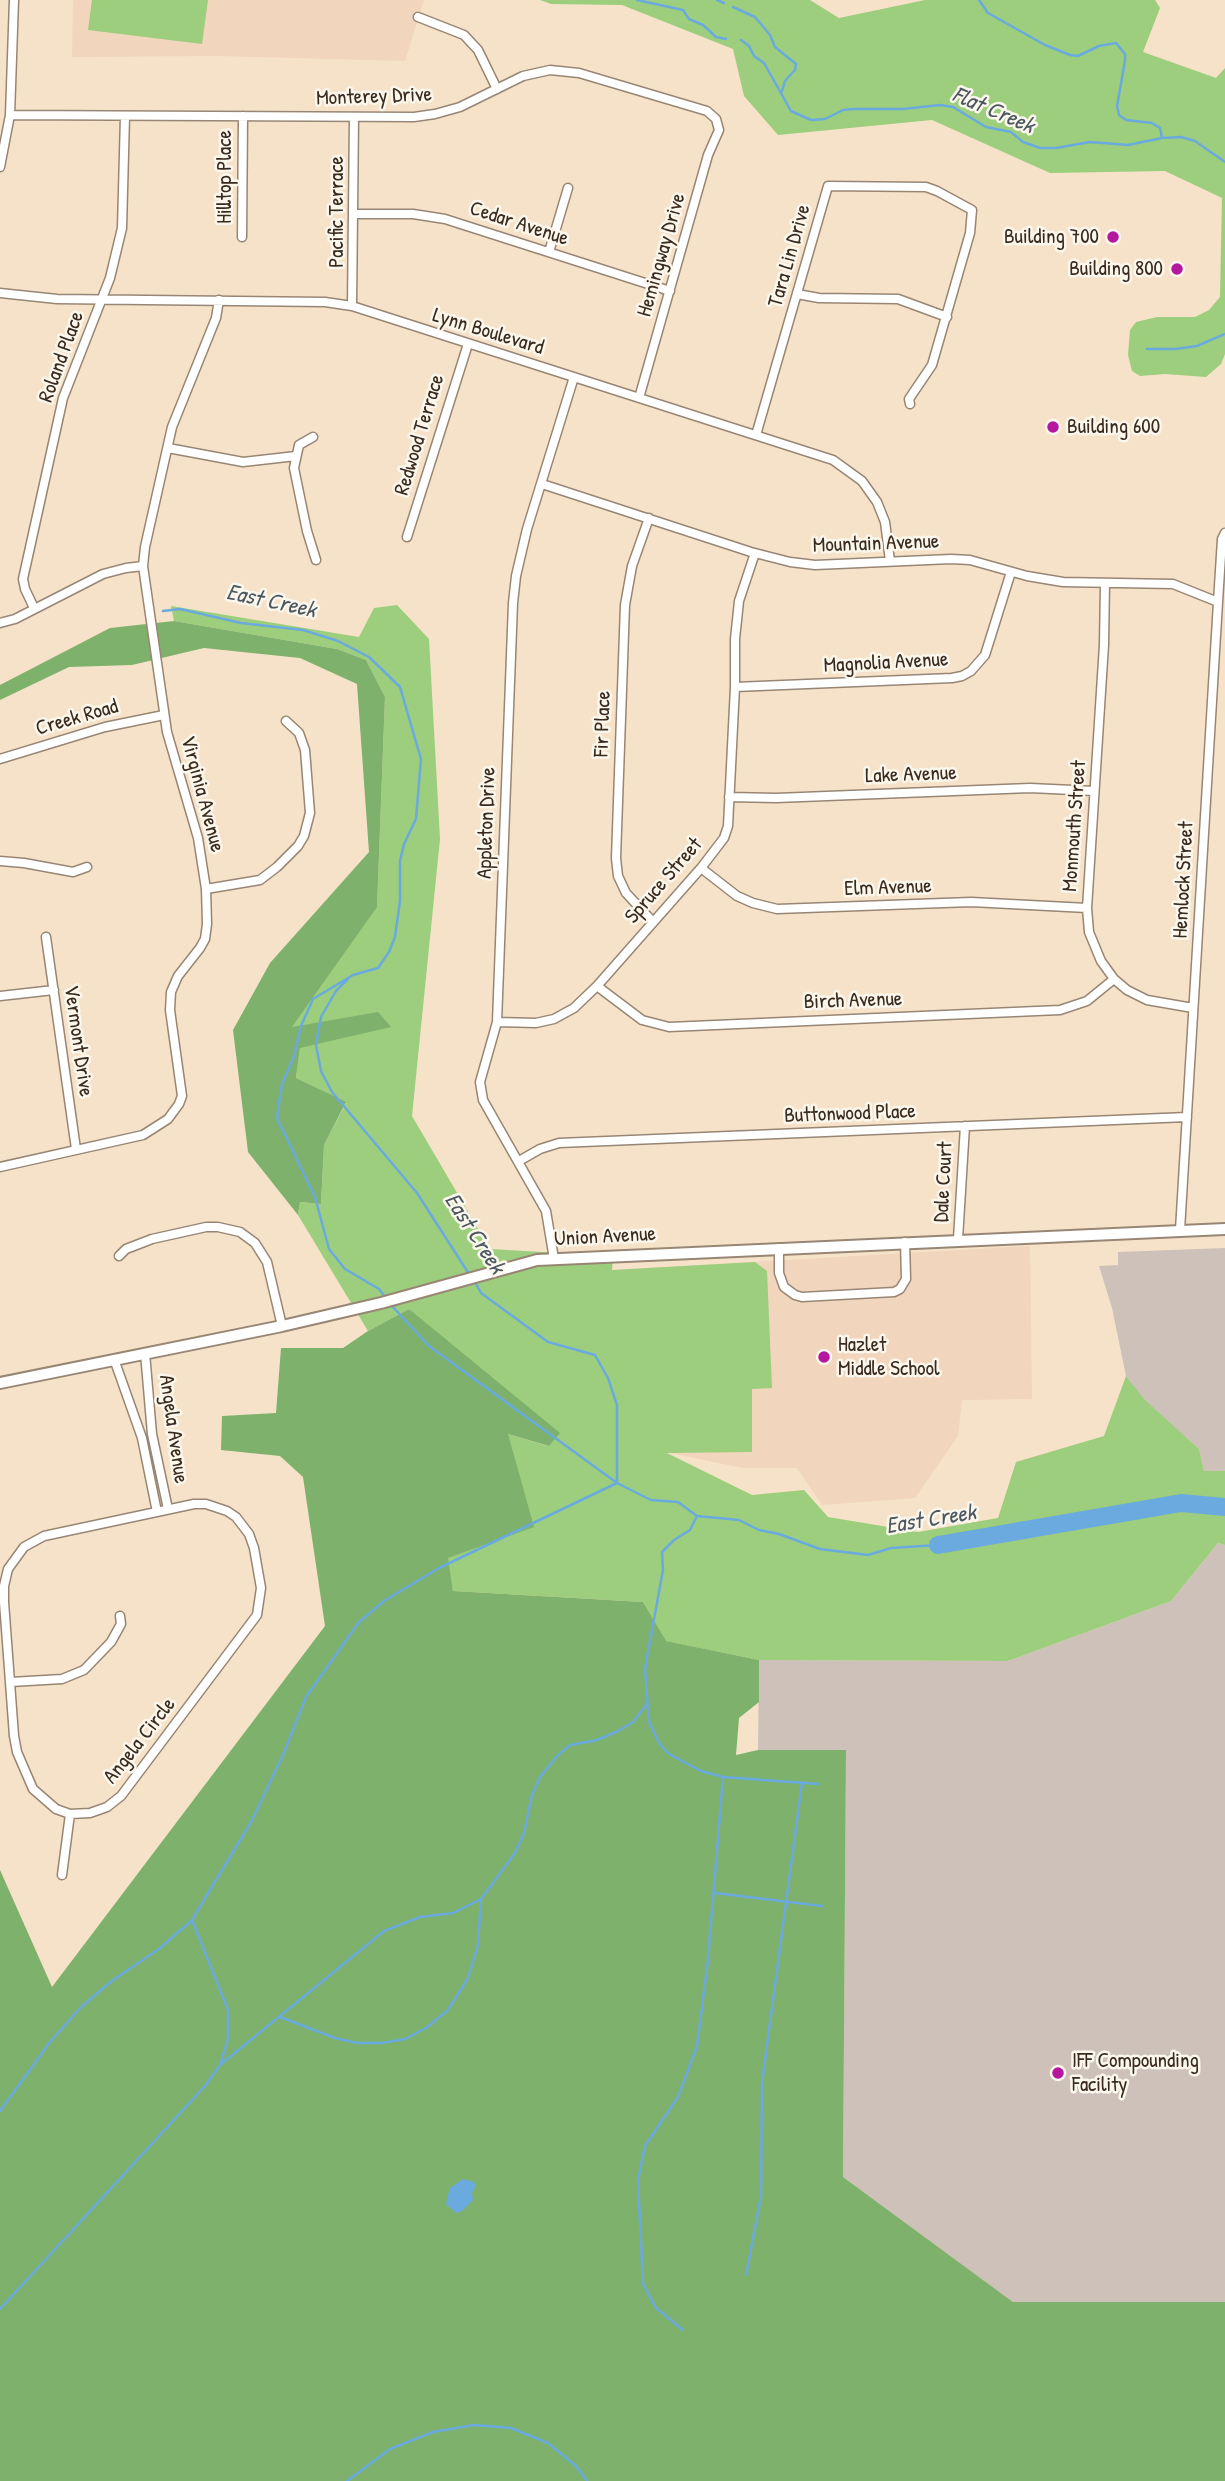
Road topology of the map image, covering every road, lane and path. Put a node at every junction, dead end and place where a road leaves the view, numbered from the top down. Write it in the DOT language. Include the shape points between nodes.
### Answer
graph roads {
  1 [pos="14,0"];
  2 [pos="418,17"];
  3 [pos="497,89"];
  4 [pos="10,115"];
  5 [pos="125,116"];
  6 [pos="243,117"];
  7 [pos="354,117"];
  8 [pos="718,123"];
  9 [pos="0,167"];
  10 [pos="568,188"];
  11 [pos="354,214"];
  12 [pos="243,237"];
  13 [pos="549,252"];
  14 [pos="670,291"];
  15 [pos="0,293"];
  16 [pos="797,294"];
  17 [pos="102,300"];
  18 [pos="219,300"];
  19 [pos="352,306"];
  20 [pos="947,317"];
  21 [pos="468,344"];
  22 [pos="574,377"];
  23 [pos="639,398"];
  24 [pos="910,404"];
  25 [pos="756,435"];
  26 [pos="313,437"];
  27 [pos="168,448"];
  28 [pos="296,456"];
  29 [pos="542,484"];
  30 [pos="649,518"];
  31 [pos="1225,533"];
  32 [pos="407,537"];
  33 [pos="755,553"];
  34 [pos="316,560"];
  35 [pos="890,561"];
  36 [pos="143,566"];
  37 [pos="1011,572"];
  38 [pos="1105,583"];
  39 [pos="1218,603"];
  40 [pos="34,608"];
  41 [pos="0,623"];
  42 [pos="735,687"];
  43 [pos="164,715"];
  44 [pos="286,721"];
  45 [pos="0,760"];
  46 [pos="1094,791"];
  47 [pos="729,797"];
  48 [pos="0,862"];
  49 [pos="87,867"];
  50 [pos="701,869"];
  51 [pos="206,889"];
  52 [pos="1087,908"];
  53 [pos="653,922"];
  54 [pos="46,937"];
  55 [pos="1114,979"];
  56 [pos="597,986"];
  57 [pos="54,990"];
  58 [pos="0,996"];
  59 [pos="1193,1008"];
  60 [pos="497,1022"];
  61 [pos="1187,1117"];
  62 [pos="965,1126"];
  63 [pos="76,1149"];
  64 [pos="519,1161"];
  65 [pos="0,1167"];
  66 [pos="1225,1229"];
  67 [pos="1180,1230"];
  68 [pos="958,1239"];
  69 [pos="905,1242"];
  70 [pos="779,1248"];
  71 [pos="119,1256"];
  72 [pos="554,1259"];
  73 [pos="282,1326"];
  74 [pos="145,1353"];
  75 [pos="114,1359"];
  76 [pos="0,1383"];
  77 [pos="168,1509"];
  78 [pos="157,1512"];
  79 [pos="2,1602"];
  80 [pos="120,1616"];
  81 [pos="10,1682"];
  82 [pos="70,1814"];
  83 [pos="62,1875"];
  1 -- 4 [label="street"];
  2 -- 3 [label="street" via="453,29 473,43"];
  3 -- 7 [label="street, Monterey Drive" via="435,114"];
  3 -- 8 [label="street, Monterey Drive" via="534,72 566,70 707,111"];
  4 -- 5 [label="street, Monterey Drive"];
  4 -- 9 [label="street"];
  5 -- 6 [label="street, Monterey Drive"];
  5 -- 17 [label="street, Roland Place" via="122,228"];
  6 -- 7 [label="street, Monterey Drive"];
  6 -- 12 [label="street, Hilltop Place"];
  7 -- 11 [label="street, Pacific Terrace"];
  8 -- 14 [label="street, Hemingway Drive"];
  10 -- 13 [label="street"];
  11 -- 13 [label="street, Cedar Avenue" via="435,217"];
  11 -- 19 [label="street, Pacific Terrace"];
  13 -- 14 [label="street, Cedar Avenue"];
  14 -- 23 [label="street, Hemingway Drive"];
  15 -- 17 [label="street, Lynn Boulevard"];
  16 -- 20 [label="street" via="898,299"];
  16 -- 20 [label="street, Tara Lin Drive" via="828,186 926,187 972,210"];
  16 -- 25 [label="street, Tara Lin Drive"];
  17 -- 18 [label="street, Lynn Boulevard"];
  17 -- 40 [label="street, Roland Place" via="63,398 23,579"];
  18 -- 19 [label="street, Lynn Boulevard"];
  18 -- 27 [label="street, Virginia Avenue" via="216,318 178,408"];
  19 -- 21 [label="street, Lynn Boulevard"];
  20 -- 24 [label="street, Tara Lin Drive" via="932,365"];
  21 -- 22 [label="street, Lynn Boulevard"];
  21 -- 32 [label="street, Redwood Terrace"];
  22 -- 23 [label="street, Lynn Boulevard"];
  22 -- 29 [label="street, Appleton Drive"];
  23 -- 25 [label="street, Lynn Boulevard"];
  25 -- 35 [label="street, Lynn Boulevard" via="833,460 862,481 885,522"];
  26 -- 28 [label="street" via="299,445"];
  27 -- 28 [label="street" via="243,462"];
  27 -- 36 [label="street, Virginia Avenue"];
  28 -- 34 [label="street" via="294,468"];
  29 -- 30 [label="street, Mountain Avenue"];
  29 -- 60 [label="street, Appleton Drive" via="522,548 513,603"];
  30 -- 33 [label="street, Mountain Avenue"];
  30 -- 53 [label="street, Fir Place" via="632,566 625,606 615,859 626,893"];
  31 -- 39 [label="street, Hemlock Street"];
  33 -- 35 [label="street, Mountain Avenue" via="803,564"];
  33 -- 42 [label="street, Spruce Street" via="739,601"];
  35 -- 37 [label="street, Mountain Avenue" via="970,560"];
  36 -- 40 [label="street" via="103,574"];
  36 -- 43 [label="street, Virginia Avenue"];
  37 -- 38 [label="street, Mountain Avenue" via="1063,582"];
  37 -- 42 [label="street, Magnolia Avenue" via="985,655 962,676"];
  38 -- 39 [label="street, Mountain Avenue" via="1173,584"];
  38 -- 46 [label="street, Monmouth Street"];
  39 -- 59 [label="street, Hemlock Street"];
  40 -- 41 [label="street"];
  42 -- 47 [label="street, Spruce Street"];
  43 -- 45 [label="street, Creek Road" via="105,727"];
  43 -- 51 [label="street, Virginia Avenue" via="198,838"];
  44 -- 51 [label="street" via="299,733 305,750 310,813 304,836 260,880"];
  46 -- 47 [label="street, Lake Avenue" via="1030,788"];
  46 -- 52 [label="street, Monmouth Street"];
  47 -- 50 [label="street, Spruce Street" via="724,838"];
  48 -- 49 [label="street" via="73,872"];
  50 -- 52 [label="street, Elm Avenue" via="737,896 777,909 971,902"];
  50 -- 53 [label="street, Spruce Street"];
  51 -- 63 [label="street, Virginia Avenue" via="205,939 171,992 182,1096 179,1104 168,1119 144,1135"];
  52 -- 55 [label="street, Monmouth Street" via="1094,948"];
  53 -- 56 [label="street, Spruce Street"];
  54 -- 57 [label="street, Vermont Drive"];
  55 -- 56 [label="street, Birch Avenue" via="1087,1002 1060,1010 669,1027 642,1020"];
  55 -- 59 [label="street, Monmouth Street" via="1147,1000"];
  56 -- 60 [label="street, Spruce Street" via="554,1019"];
  57 -- 58 [label="street"];
  57 -- 63 [label="street, Vermont Drive"];
  59 -- 61 [label="street, Hemlock Street"];
  60 -- 64 [label="street, Appleton Drive" via="481,1090"];
  61 -- 62 [label="street, Buttonwood Place"];
  61 -- 67 [label="street, Hemlock Street"];
  62 -- 64 [label="street, Buttonwood Place" via="559,1143"];
  62 -- 68 [label="street, Dale Court"];
  63 -- 65 [label="street, Virginia Avenue"];
  64 -- 72 [label="street, Appleton Drive" via="546,1211"];
  66 -- 67 [label="street, Union Avenue"];
  67 -- 68 [label="street, Union Avenue"];
  68 -- 69 [label="street, Union Avenue"];
  69 -- 70 [label="street, Union Avenue"];
  69 -- 70 [label="street" via="906,1279 900,1289 802,1297 784,1287"];
  70 -- 72 [label="street, Union Avenue"];
  71 -- 73 [label="street" via="152,1239 206,1227 240,1232 264,1255"];
  72 -- 73 [label="street, Union Avenue"];
  73 -- 74 [label="street, Union Avenue"];
  74 -- 75 [label="street, Union Avenue"];
  74 -- 77 [label="street, Angela Avenue" via="152,1434"];
  75 -- 76 [label="street, Union Avenue"];
  75 -- 78 [label="street, Angela Avenue" via="142,1438"];
  77 -- 78 [label="street, Angela Circle"];
  77 -- 82 [label="street, Angela Circle" via="194,1504 217,1507 245,1526 261,1588 257,1615 121,1796 100,1811"];
  78 -- 79 [label="street, Angela Circle" via="33,1540 12,1561"];
  79 -- 81 [label="street, Angela Circle"];
  80 -- 81 [label="street" via="121,1624 111,1642 84,1670 62,1679"];
  81 -- 82 [label="street, Angela Circle" via="17,1752 31,1785 49,1805"];
  82 -- 83 [label="street"];
}
